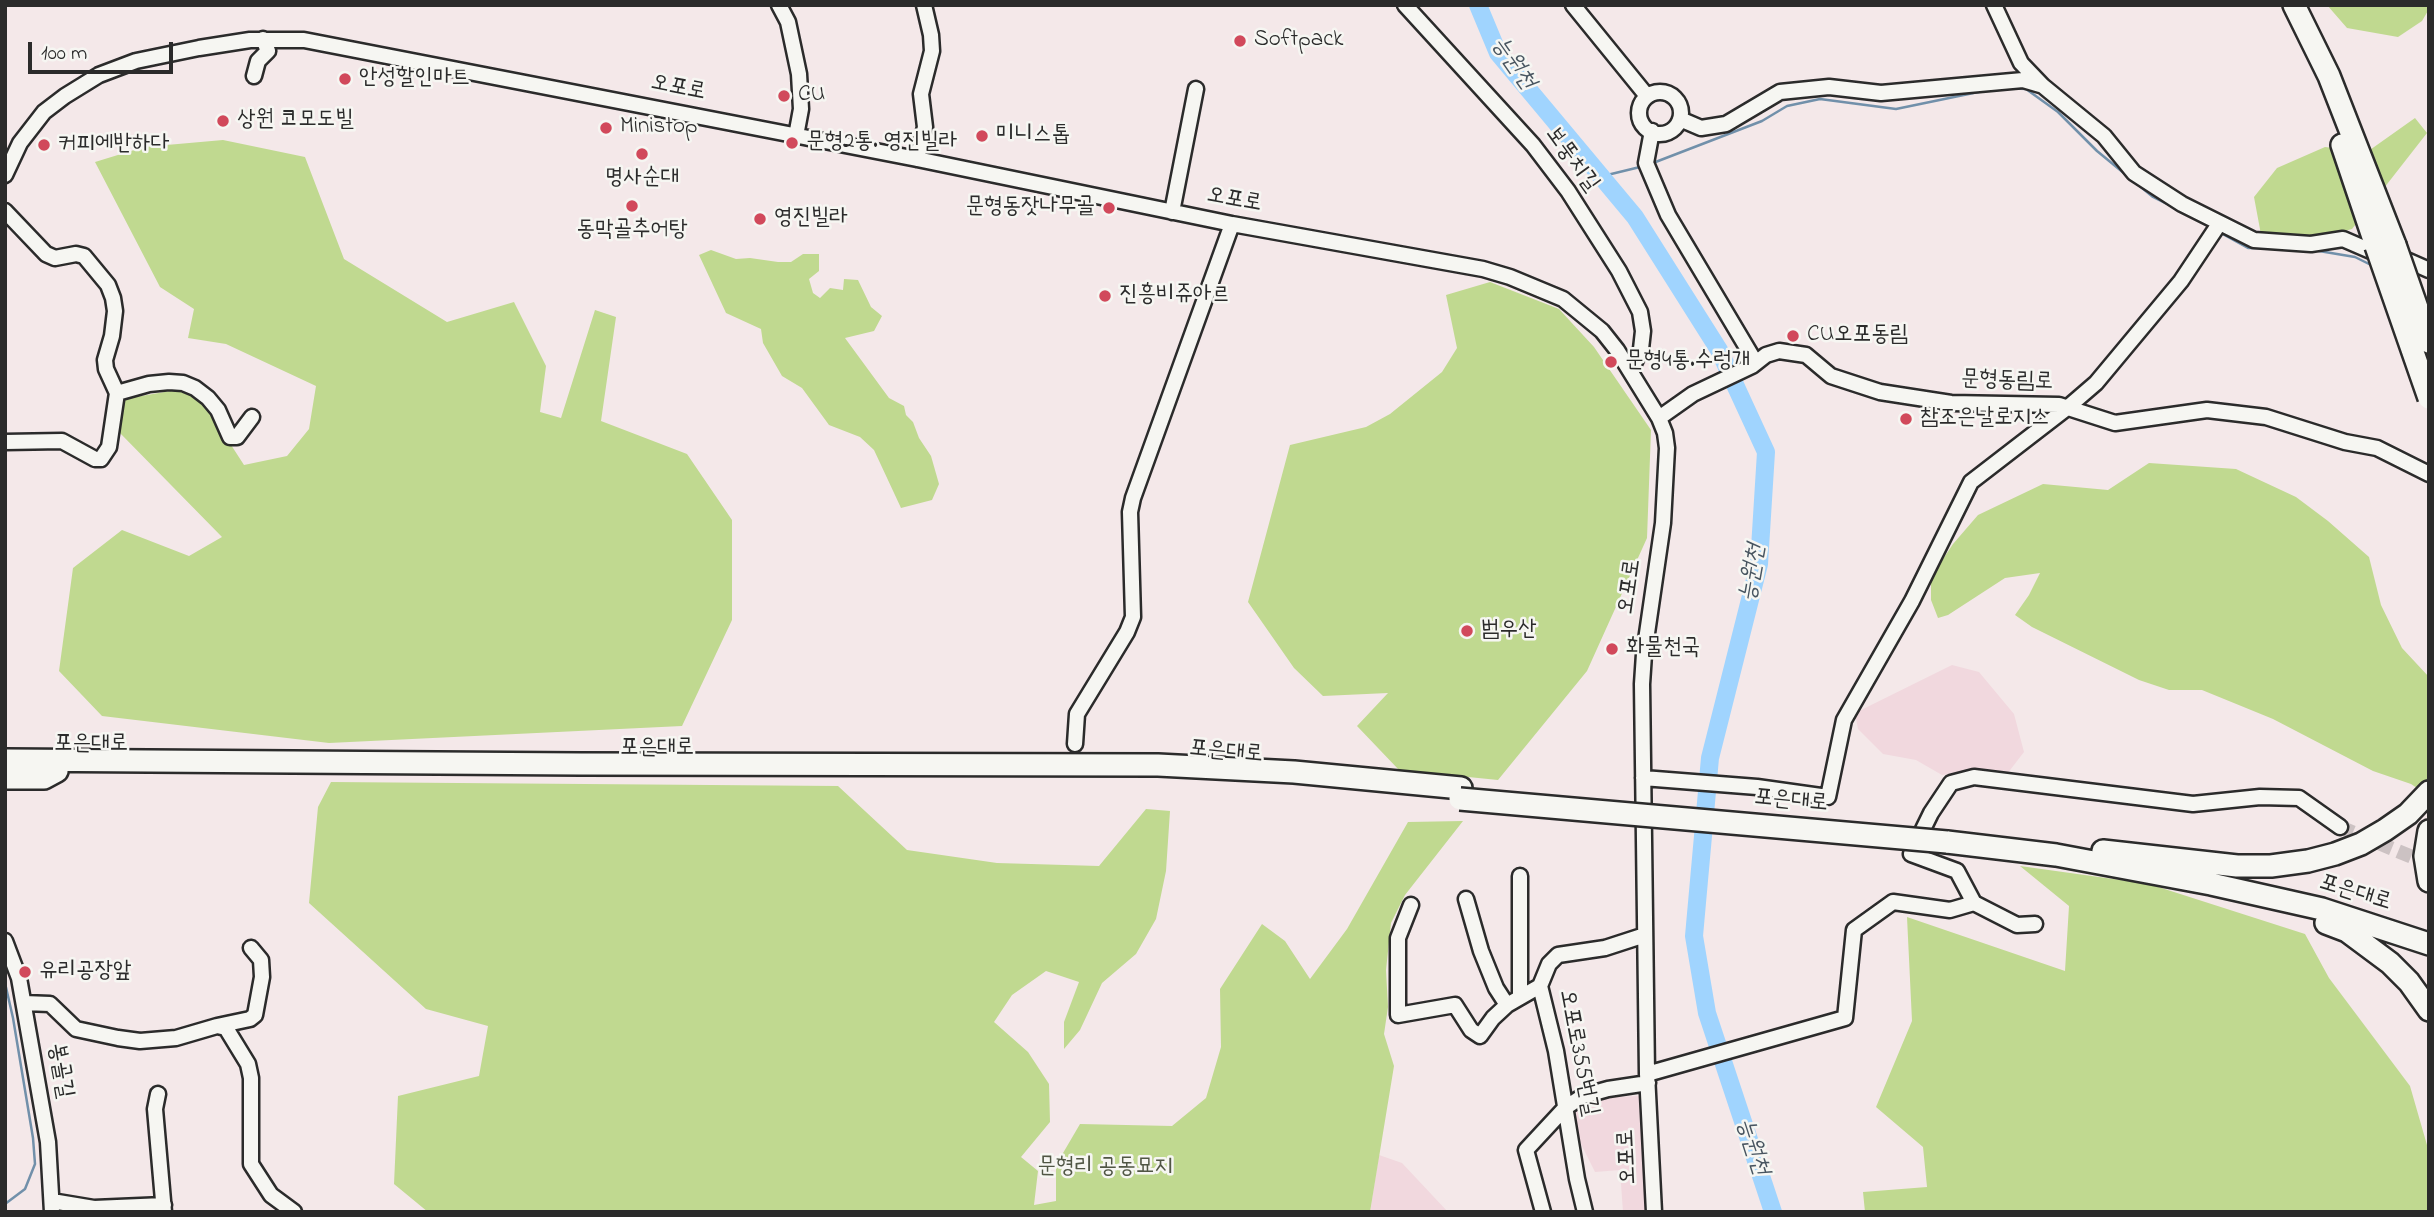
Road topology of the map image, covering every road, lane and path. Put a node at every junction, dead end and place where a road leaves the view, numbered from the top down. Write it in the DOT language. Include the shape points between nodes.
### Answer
graph roads {
  1 [pos="779,5"];
  2 [pos="924,5"];
  3 [pos="1405,5"];
  4 [pos="1573,5"];
  5 [pos="1994,5"];
  6 [pos="2281,5"];
  7 [pos="2294,5"];
  8 [pos="263,39"];
  9 [pos="254,76"];
  10 [pos="2043,86"];
  11 [pos="1196,89"];
  12 [pos="1647,96"];
  13 [pos="1680,119"];
  14 [pos="1652,131"];
  15 [pos="796,136"];
  16 [pos="917,159"];
  17 [pos="5,175"];
  18 [pos="5,211"];
  19 [pos="1172,212"];
  20 [pos="1232,224"];
  21 [pos="2215,229"];
  22 [pos="2385,246"];
  23 [pos="2429,270"];
  24 [pos="2429,342"];
  25 [pos="1754,364"];
  26 [pos="1631,370"];
  27 [pos="117,393"];
  28 [pos="2429,398"];
  29 [pos="2067,408"];
  30 [pos="252,417"];
  31 [pos="1659,418"];
  32 [pos="5,442"];
  33 [pos="2429,474"];
  34 [pos="1074,744"];
  35 [pos="5,752"];
  36 [pos="5,760"];
  37 [pos="57,765"];
  38 [pos="5,771"];
  39 [pos="5,778"];
  40 [pos="1643,778"];
  41 [pos="2429,793"];
  42 [pos="2340,827"];
  43 [pos="2429,831"];
  44 [pos="1947,835"];
  45 [pos="2078,848"];
  46 [pos="1520,876"];
  47 [pos="2429,881"];
  48 [pos="2211,884"];
  49 [pos="1466,899"];
  50 [pos="1974,902"];
  51 [pos="1411,905"];
  52 [pos="2035,924"];
  53 [pos="2429,932"];
  54 [pos="1645,935"];
  55 [pos="5,940"];
  56 [pos="2429,944"];
  57 [pos="251,948"];
  58 [pos="1540,986"];
  59 [pos="1520,996"];
  60 [pos="24,1003"];
  61 [pos="1507,1005"];
  62 [pos="2429,1010"];
  63 [pos="217,1027"];
  64 [pos="1648,1078"];
  65 [pos="158,1094"];
  66 [pos="1565,1108"];
  67 [pos="52,1207"];
  68 [pos="164,1208"];
  69 [pos="295,1212"];
  70 [pos="1543,1212"];
  71 [pos="1585,1212"];
  72 [pos="1654,1212"];
  1 -- 15 [label="street" via="788,22 799,74 801,109"];
  2 -- 16 [label="street" via="932,51 921,94 925,127"];
  3 -- 26 [label="street, 보뚱치길" via="1533,145 1619,271 1640,312 1643,331"];
  4 -- 12 [label="street"];
  5 -- 10 [label="street" via="2021,64"];
  6 -- 22 [label="highway" via="2321,83"];
  7 -- 22 [label="highway" via="2329,76"];
  8 -- 9 [label="street" via="268,51 258,61"];
  8 -- 15 [label="street, 오포로" via="327,44"];
  8 -- 17 [label="street, 오포로" via="136,61 83,83 44,111 20,143"];
  10 -- 13 [label="street" via="2023,80 1881,93 1829,88 1780,92 1726,124 1701,128"];
  10 -- 21 [label="street" via="2104,136 2134,173"];
  11 -- 19 [label="street"];
  12 -- 13 [label="street" via="1659,92 1672,96 1680,106"];
  12 -- 14 [label="street" via="1639,115"];
  13 -- 14 [label="street" via="1672,130"];
  14 -- 25 [label="street" via="1648,170 1668,215"];
  15 -- 16 [label="street, 오포로"];
  16 -- 19 [label="street, 오포로"];
  18 -- 27 [label="street" via="46,254 55,258 84,256 108,285 115,311 105,360"];
  19 -- 20 [label="street, 오포로"];
  20 -- 26 [label="street, 오포로" via="1510,277 1563,299 1602,331"];
  20 -- 34 [label="street" via="1133,498 1133,617 1077,714"];
  21 -- 23 [label="street" via="2254,240 2311,244 2343,239"];
  21 -- 29 [label="street" via="2181,281 2096,383"];
  22 -- 24 [label="highway, bridge"];
  22 -- 28 [label="highway, bridge"];
  25 -- 29 [label="street, 문형동림로" via="1779,351 1806,355 1831,376 1880,392 1951,403"];
  25 -- 31 [label="street, 문형동림로" via="1693,394"];
  26 -- 31 [label="street, 오포로"];
  27 -- 30 [label="street" via="149,384 183,383 208,398 230,438 237,437"];
  27 -- 32 [label="street" via="109,447 102,459 62,441"];
  29 -- 33 [label="street, 문형동림로" via="2115,423 2207,410 2266,417 2345,442 2377,447"];
  29 -- 40 [label="street" via="1970,482 1912,601 1844,720 1828,797"];
  31 -- 40 [label="street, 오포로" via="1668,468 1644,654"];
  35 -- 37 [label="highway" via="45,752"];
  36 -- 37 [label="highway"];
  37 -- 38 [label="highway, 포은대로"];
  37 -- 39 [label="highway" via="44,778"];
  37 -- 44 [label="highway, 포은대로" via="1158,765 1294,772 1461,794"];
  40 -- 54 [label="street, 오포로"];
  41 -- 45 [label="highway" via="2408,814 2373,837 2308,861 2237,866"];
  42 -- 50 [label="street" via="2299,798 2193,804 1974,778 1951,783 1911,854 1957,871"];
  43 -- 47 [label="highway" via="2425,856"];
  44 -- 45 [label="highway, 포은대로"];
  44 -- 48 [label="highway, 포은대로"];
  45 -- 53 [label="highway, 포은대로" via="2317,895"];
  46 -- 59 [label="street"];
  48 -- 56 [label="highway, 포은대로" via="2322,909"];
  48 -- 62 [label="highway" via="2347,931 2390,962"];
  49 -- 61 [label="street" via="1481,951"];
  50 -- 52 [label="street" via="2017,925"];
  50 -- 64 [label="street" via="1950,910 1894,902 1854,930 1845,1018"];
  51 -- 61 [label="street" via="1398,938 1398,1015 1455,1004 1480,1036"];
  54 -- 58 [label="street, 오포로355번길" via="1605,948 1558,955"];
  54 -- 64 [label="street, 오포로"];
  55 -- 60 [label="street, 봉골길"];
  57 -- 63 [label="street" via="261,960 255,1015"];
  58 -- 59 [label="street"];
  58 -- 66 [label="street, 오포로355번길"];
  59 -- 61 [label="street"];
  60 -- 63 [label="street" via="50,1004 76,1029 140,1041"];
  60 -- 67 [label="street, 봉골길" via="48,1142"];
  63 -- 69 [label="street" via="226,1028 248,1064 250,1164 271,1195"];
  64 -- 66 [label="street" via="1583,1097"];
  64 -- 72 [label="street, 오포로"];
  65 -- 68 [label="street" via="155,1109"];
  66 -- 70 [label="street" via="1526,1150"];
  66 -- 71 [label="street, 오포로355번길"];
  67 -- 68 [label="street"];
}
